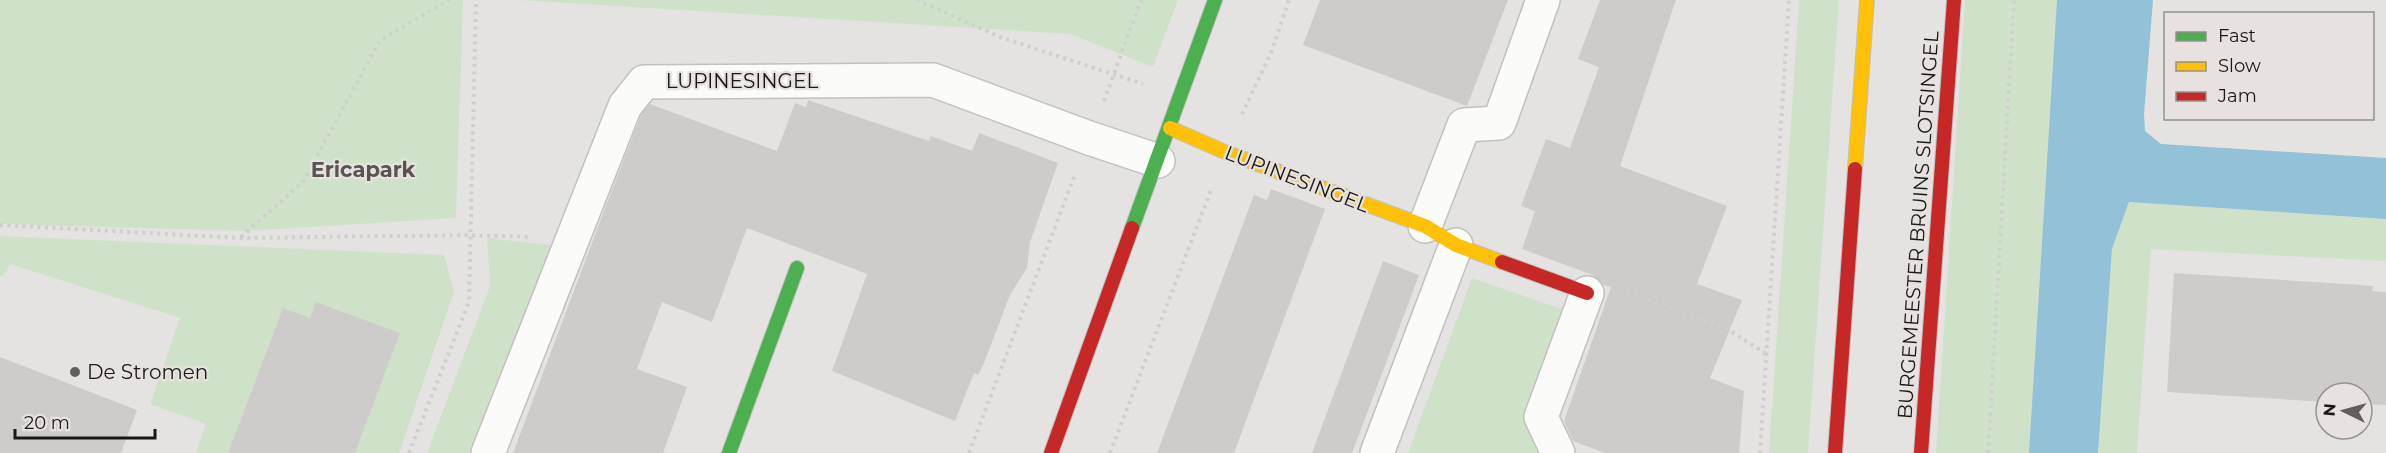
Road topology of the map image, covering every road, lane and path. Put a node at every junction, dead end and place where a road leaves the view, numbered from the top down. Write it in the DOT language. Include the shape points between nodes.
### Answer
graph roads {
  1 [pos="449,0"];
  2 [pos="476,0"];
  3 [pos="918,0"];
  4 [pos="1141,0"];
  5 [pos="1215,0"];
  6 [pos="1289,0"];
  7 [pos="1543,0"];
  8 [pos="1789,0"];
  9 [pos="1867,0"];
  10 [pos="1954,0"];
  11 [pos="2014,0"];
  12 [pos="1114,76"];
  13 [pos="1181,95"];
  14 [pos="1170,128"];
  15 [pos="1089,138"];
  16 [pos="1225,152"];
  17 [pos="1158,161"];
  18 [pos="0,225"];
  19 [pos="1425,226"];
  20 [pos="469,235"];
  21 [pos="240,238"];
  22 [pos="573,239"];
  23 [pos="1456,245"];
  24 [pos="797,268"];
  25 [pos="1587,293"];
  26 [pos="1765,353"];
  27 [pos="409,453"];
  28 [pos="488,453"];
  29 [pos="729,453"];
  30 [pos="969,453"];
  31 [pos="1051,453"];
  32 [pos="1110,453"];
  33 [pos="1377,453"];
  34 [pos="1558,453"];
  35 [pos="1760,453"];
  36 [pos="1835,453"];
  37 [pos="1921,453"];
  38 [pos="1988,453"];
  1 -- 21 [label="path" via="380,40 303,182"];
  2 -- 20 [label="path"];
  3 -- 12 [label="path" via="1000,37"];
  4 -- 12 [label="path"];
  5 -- 13 [label="street"];
  6 -- 16 [label="path" via="1271,53"];
  7 -- 19 [label="street" via="1498,123 1464,125"];
  8 -- 26 [label="path"];
  9 -- 36 [label="street"];
  10 -- 37 [label="street, BURGEMEESTER BRUINS SLOTSINGEL"];
  11 -- 38 [label="path"];
  12 -- 13 [label="path"];
  12 -- 15 [label="path"];
  13 -- 14 [label="street"];
  14 -- 16 [label="street, LUPINESINGEL"];
  14 -- 17 [label="street"];
  15 -- 17 [label="street, LUPINESINGEL"];
  15 -- 22 [label="street, LUPINESINGEL" via="933,80 644,82 625,106"];
  15 -- 30 [label="path"];
  16 -- 19 [label="street, LUPINESINGEL"];
  16 -- 32 [label="path"];
  17 -- 31 [label="street"];
  18 -- 21 [label="path"];
  19 -- 23 [label="street, LUPINESINGEL"];
  20 -- 21 [label="path"];
  20 -- 22 [label="path"];
  20 -- 27 [label="path" via="469,302"];
  22 -- 28 [label="street, LUPINESINGEL"];
  23 -- 25 [label="street, LUPINESINGEL"];
  23 -- 33 [label="street"];
  24 -- 29 [label="street"];
  25 -- 26 [label="path" via="1613,285 1729,330"];
  25 -- 34 [label="street" via="1541,417"];
  26 -- 35 [label="path"];
}
